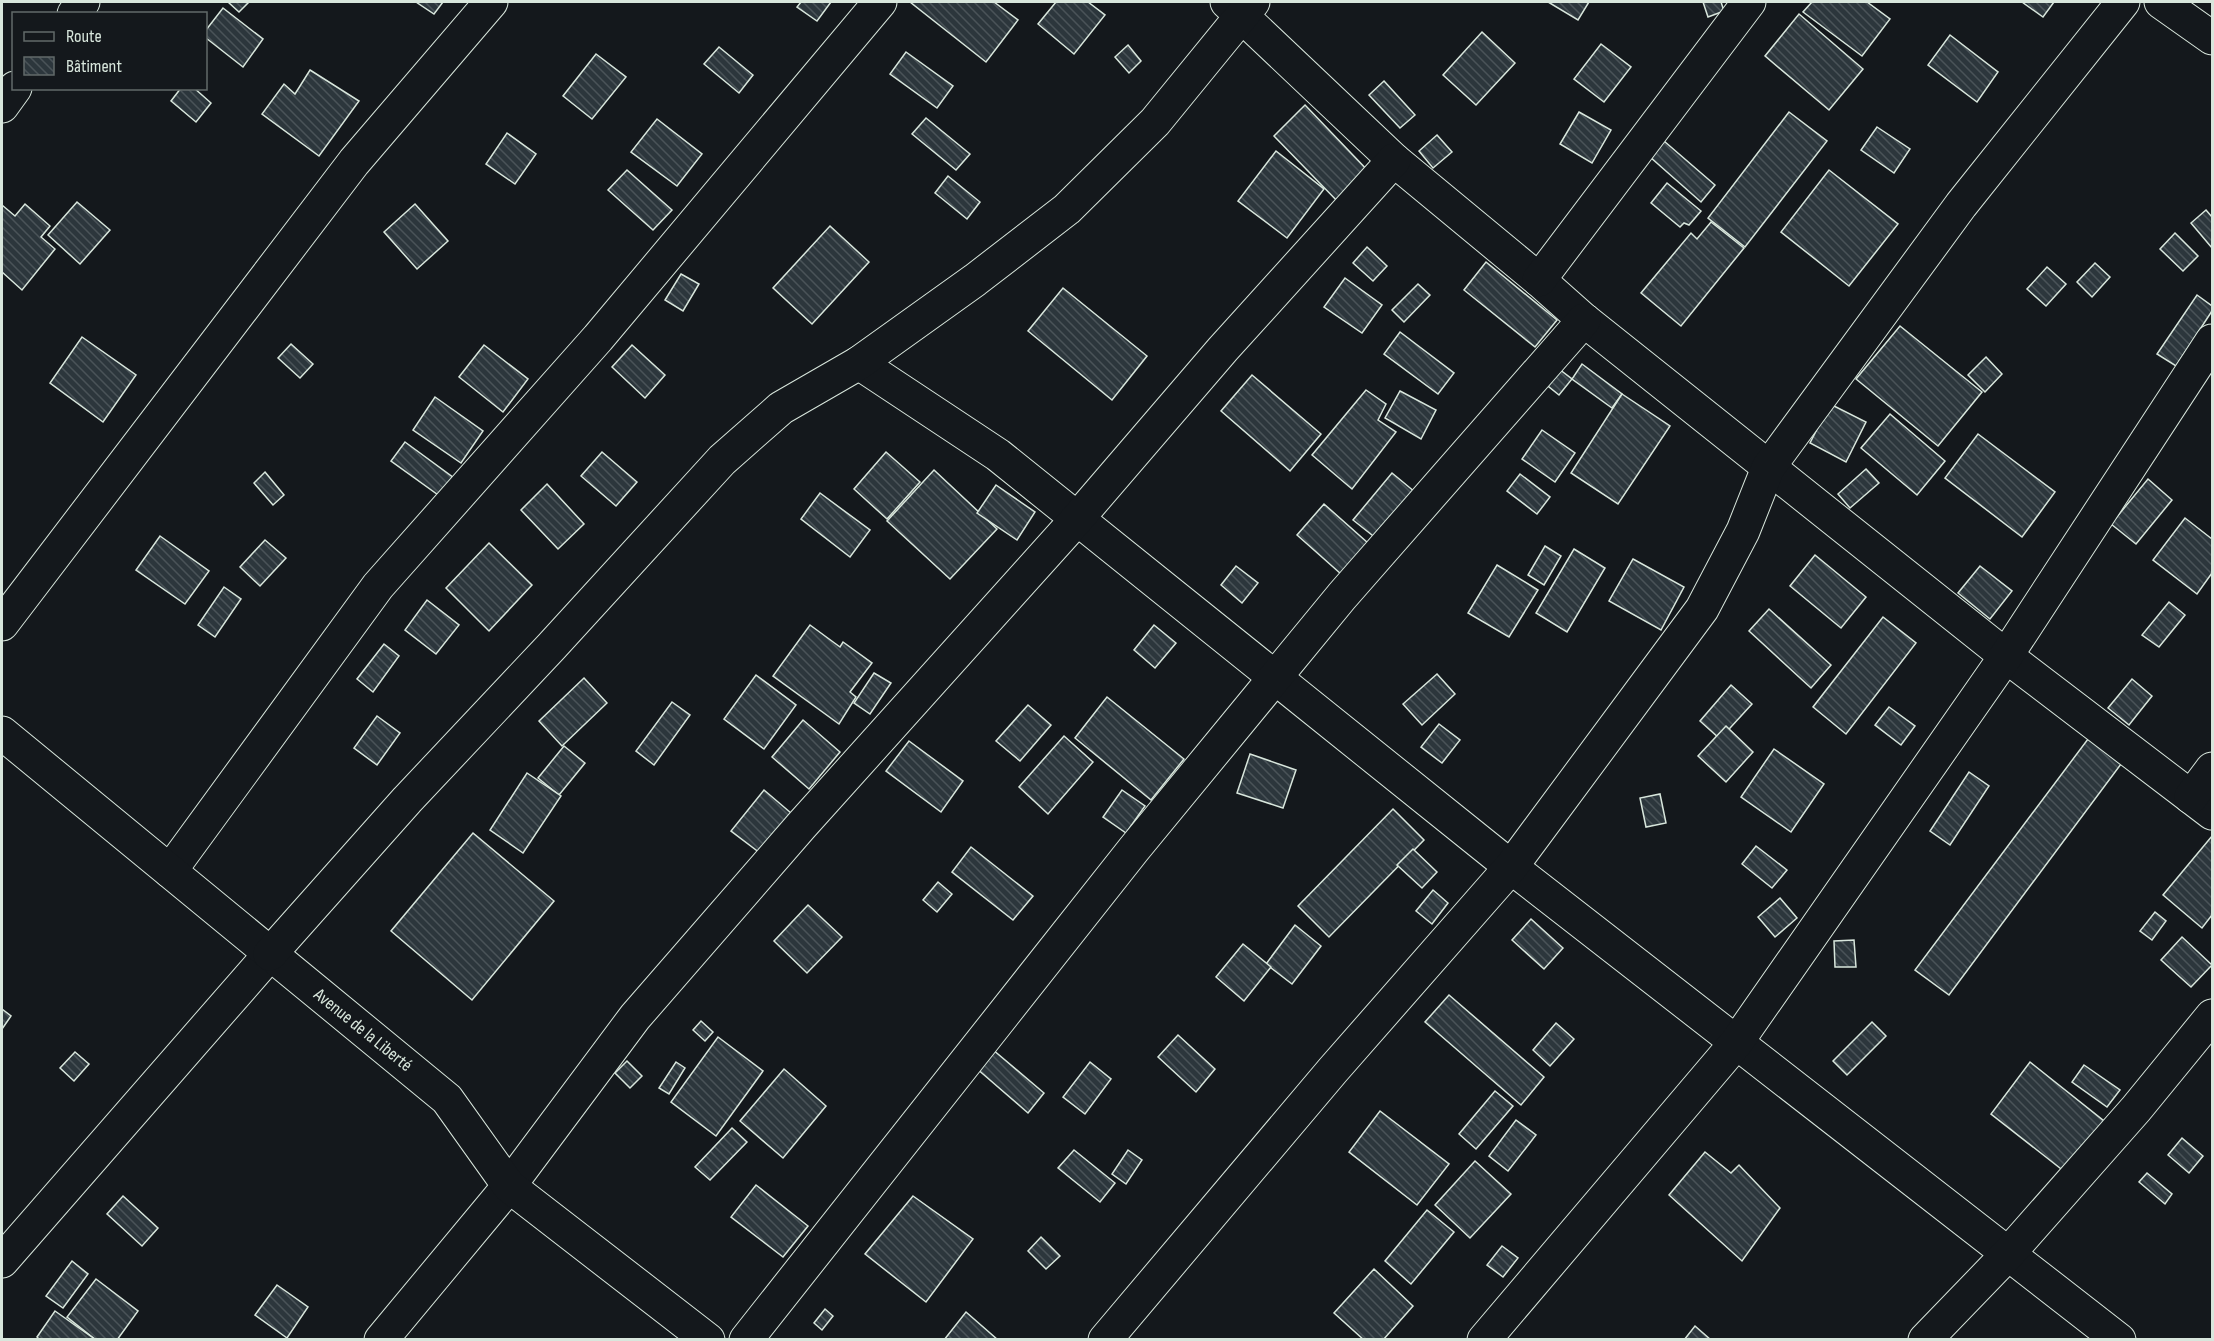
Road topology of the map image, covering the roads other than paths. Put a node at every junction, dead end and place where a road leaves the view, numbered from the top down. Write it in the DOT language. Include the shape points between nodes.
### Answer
graph roads {
  1 [pos="491,2"];
  2 [pos="880,2"];
  3 [pos="1749,2"];
  4 [pos="2123,2"];
  5 [pos="2162,2"];
  6 [pos="1241,6"];
  7 [pos="2212,38"];
  8 [pos="14,90"];
  9 [pos="2,106"];
  10 [pos="1394,160"];
  11 [pos="1539,280"];
  12 [pos="1584,320"];
  13 [pos="2212,341"];
  14 [pos="859,363"];
  15 [pos="1768,468"];
  16 [pos="1077,519"];
  17 [pos="2,624"];
  18 [pos="2006,656"];
  19 [pos="1276,679"];
  20 [pos="2,733"];
  21 [pos="2212,769"];
  22 [pos="2202,805"];
  23 [pos="1511,867"];
  24 [pos="170,871"];
  25 [pos="270,954"];
  26 [pos="2212,1016"];
  27 [pos="1736,1043"];
  28 [pos="509,1186"];
  29 [pos="2008,1254"];
  30 [pos="2,1261"];
  31 [pos="381,1340"];
  32 [pos="708,1340"];
  33 [pos="746,1340"];
  34 [pos="1105,1340"];
  35 [pos="1484,1340"];
  36 [pos="1925,1340"];
  37 [pos="2119,1340"];
  1 -- 17 [label="street" via="354,162"];
  2 -- 24 [label="street" via="598,338 378,586"];
  3 -- 11 [label="street"];
  4 -- 15 [label="street" via="1961,206"];
  5 -- 7 [label="street"];
  6 -- 10 [label="street"];
  6 -- 14 [label="street" via="1155,122 1066,209"];
  8 -- 9 [label="street"];
  10 -- 11 [label="street"];
  10 -- 16 [label="street" via="1223,349"];
  11 -- 12 [label="street"];
  12 -- 15 [label="street"];
  12 -- 19 [label="street" via="1342,596"];
  13 -- 18 [label="street"];
  14 -- 16 [label="street" via="998,455"];
  14 -- 25 [label="street" via="781,408 722,460"];
  15 -- 18 [label="street"];
  15 -- 23 [label="street" via="1743,531 1702,609"];
  16 -- 19 [label="street"];
  16 -- 28 [label="street" via="635,1017"];
  18 -- 22 [label="street"];
  18 -- 27 [label="street"];
  19 -- 23 [label="street"];
  19 -- 33 [label="street" via="1134,849"];
  20 -- 24 [label="street, Avenue de la Liberté"];
  21 -- 22 [label="street"];
  23 -- 27 [label="street"];
  23 -- 34 [label="street"];
  24 -- 25 [label="street, Avenue de la Liberté"];
  25 -- 28 [label="street, Avenue de la Liberté" via="447,1099"];
  25 -- 30 [label="street"];
  26 -- 29 [label="street"];
  27 -- 29 [label="street"];
  27 -- 35 [label="street"];
  28 -- 31 [label="street"];
  28 -- 32 [label="street, Avenue de la Liberté"];
  29 -- 36 [label="street"];
  29 -- 37 [label="street"];
}
